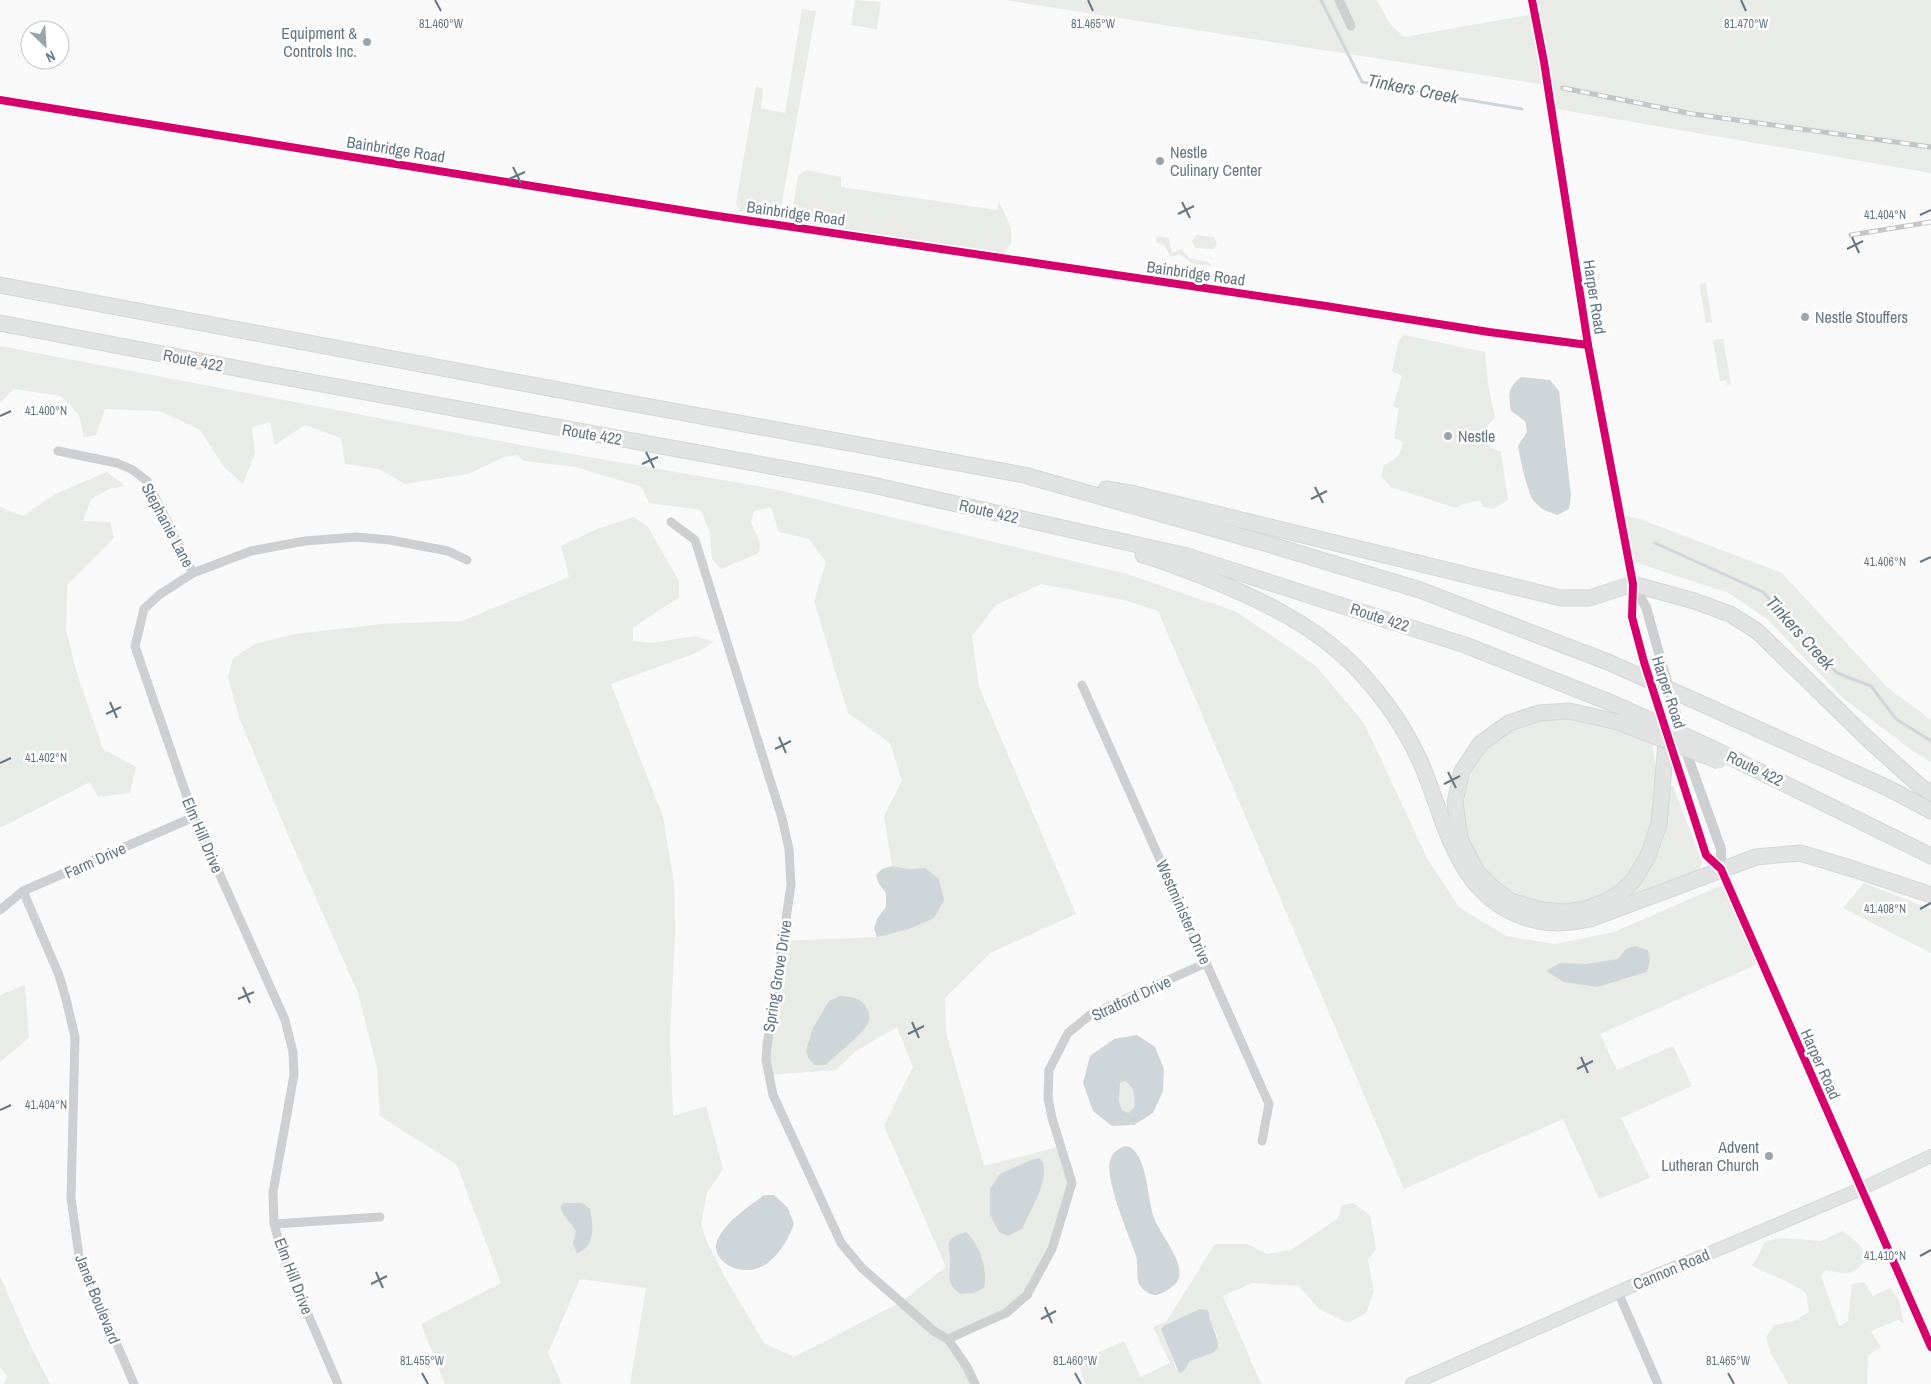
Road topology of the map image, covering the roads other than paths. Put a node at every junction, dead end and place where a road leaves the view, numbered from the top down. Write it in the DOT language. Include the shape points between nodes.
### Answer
graph roads {
  1 [pos="1339,0"];
  2 [pos="1532,0"];
  3 [pos="1351,26"];
  4 [pos="0,100"];
  5 [pos="0,284"];
  6 [pos="0,324"];
  7 [pos="1588,346"];
  8 [pos="58,450"];
  9 [pos="1024,475"];
  10 [pos="949,502"];
  11 [pos="671,522"];
  12 [pos="468,560"];
  13 [pos="193,573"];
  14 [pos="1633,584"];
  15 [pos="1082,685"];
  16 [pos="1667,732"];
  17 [pos="1717,755"];
  18 [pos="1931,793"];
  19 [pos="1931,810"];
  20 [pos="194,816"];
  21 [pos="1931,856"];
  22 [pos="1721,869"];
  23 [pos="23,891"];
  24 [pos="1931,895"];
  25 [pos="0,910"];
  26 [pos="1206,963"];
  27 [pos="1262,1141"];
  28 [pos="1931,1156"];
  29 [pos="1861,1189"];
  30 [pos="380,1217"];
  31 [pos="274,1224"];
  32 [pos="1618,1292"];
  33 [pos="948,1339"];
  34 [pos="1931,1347"];
  35 [pos="134,1384"];
  36 [pos="338,1384"];
  37 [pos="975,1384"];
  38 [pos="1412,1384"];
  39 [pos="1658,1384"];
  1 -- 3 [label="street"];
  2 -- 7 [label="street, Harper Road"];
  4 -- 7 [label="street, Bainbridge Road" via="712,215"];
  5 -- 9 [label="highway"];
  6 -- 10 [label="highway, Route 422" via="868,484"];
  7 -- 14 [label="street, Harper Road"];
  8 -- 13 [label="street, Stephanie Lane" via="117,463 148,481"];
  9 -- 14 [label="highway" via="1135,494 1561,598 1589,598"];
  9 -- 19 [label="highway, bridge" via="1420,590 1608,662"];
  10 -- 17 [label="highway, Route 422, bridge" via="1187,556 1465,645 1614,704"];
  10 -- 22 [label="highway" via="1157,559 1272,606 1325,640 1360,672 1388,706 1420,763 1460,863 1478,888 1510,912 1536,921 1570,924"];
  11 -- 33 [label="street, Spring Grove Drive" via="695,540 789,849 791,886 766,1060 773,1094 841,1243 862,1268 935,1332"];
  12 -- 13 [label="street, Elm Hill Drive" via="448,551 356,537 305,541 250,551"];
  13 -- 20 [label="street, Elm Hill Drive" via="144,609 135,646"];
  14 -- 16 [label="street, Harper Road" via="1632,616"];
  14 -- 18 [label="highway" via="1730,614 1757,631 1871,742"];
  14 -- 22 [label="street, Harper Road" via="1646,607 1689,760 1721,850"];
  15 -- 26 [label="street, Westminister Drive"];
  16 -- 17 [label="highway, bridge" via="1659,824 1648,856 1633,880 1620,893 1585,909 1566,912 1542,910 1510,901 1477,872 1460,839 1455,802 1462,772 1480,744 1509,723 1540,713 1569,711 1618,722"];
  16 -- 22 [label="street, Harper Road" via="1706,855"];
  17 -- 21 [label="highway, Route 422" via="1781,780"];
  20 -- 23 [label="street, Farm Drive"];
  20 -- 31 [label="street, Elm Hill Drive" via="285,1020 293,1052 294,1075 273,1192"];
  22 -- 24 [label="highway" via="1756,857 1800,853"];
  22 -- 29 [label="street, Harper Road"];
  23 -- 25 [label="street, Farm Drive"];
  23 -- 35 [label="street, Janet Boulevard" via="59,975 75,1037 71,1198 79,1256"];
  26 -- 27 [label="street, Westminister Drive" via="1269,1104"];
  26 -- 33 [label="street, Stratford Drive" via="1090,1016 1068,1033 1049,1070 1048,1098 1052,1118 1072,1183 1052,1249 1027,1295 1006,1313"];
  28 -- 29 [label="main road, Cannon Road"];
  29 -- 32 [label="main road, Cannon Road"];
  29 -- 34 [label="street, Harper Road"];
  30 -- 31 [label="street"];
  31 -- 36 [label="street, Elm Hill Drive" via="283,1256"];
  32 -- 38 [label="main road, Cannon Road"];
  32 -- 39 [label="street"];
  33 -- 37 [label="street, Spring Grove Drive"];
}
